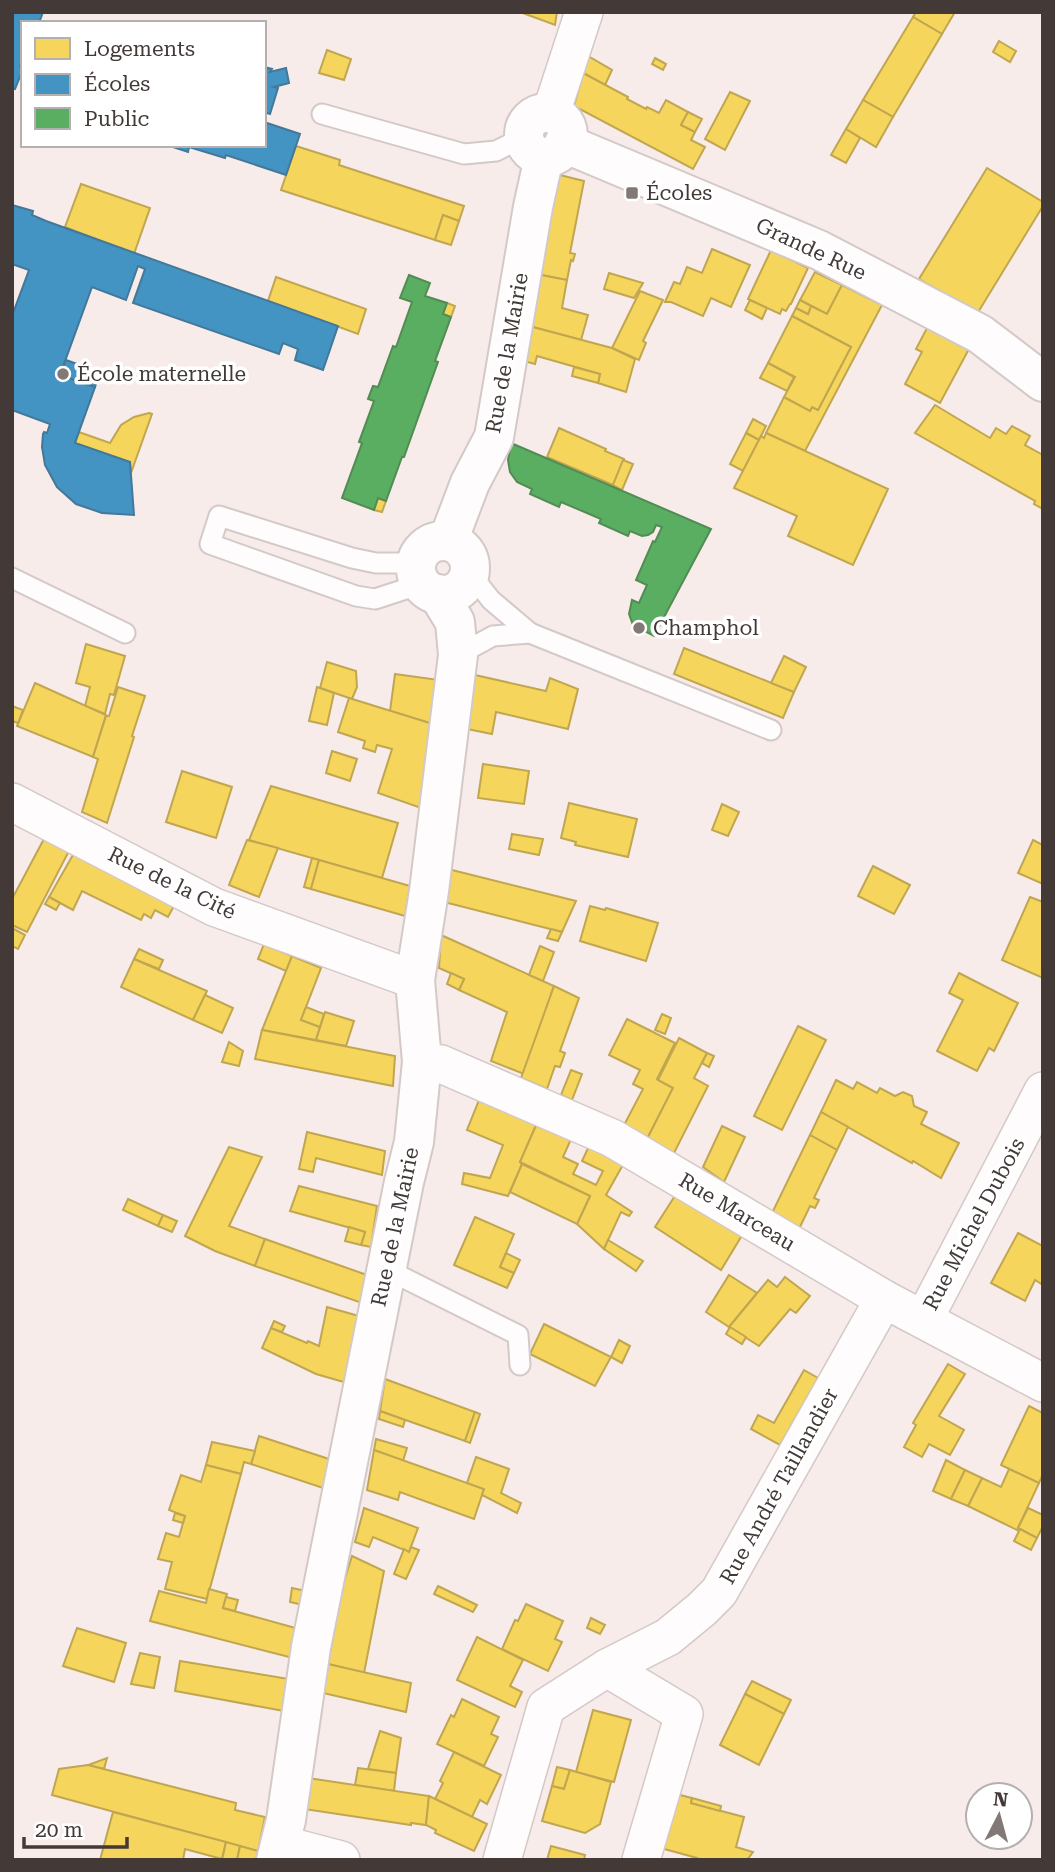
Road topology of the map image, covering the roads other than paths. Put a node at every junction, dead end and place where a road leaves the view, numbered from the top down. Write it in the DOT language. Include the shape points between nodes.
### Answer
graph roads {
  1 [pos="584,12"];
  2 [pos="322,114"];
  3 [pos="546,137"];
  4 [pos="1043,382"];
  5 [pos="448,541"];
  6 [pos="470,572"];
  7 [pos="12,578"];
  8 [pos="425,581"];
  9 [pos="125,633"];
  10 [pos="530,633"];
  11 [pos="458,655"];
  12 [pos="771,730"];
  13 [pos="12,802"];
  14 [pos="415,980"];
  15 [pos="422,1062"];
  16 [pos="1043,1091"];
  17 [pos="386,1269"];
  18 [pos="884,1298"];
  19 [pos="924,1319"];
  20 [pos="520,1366"];
  21 [pos="1043,1383"];
  22 [pos="607,1668"];
  23 [pos="278,1852"];
  24 [pos="341,1860"];
  25 [pos="502,1860"];
  26 [pos="642,1860"];
  1 -- 3 [label="street"];
  2 -- 3 [label="lane" via="464,154 496,151"];
  3 -- 4 [label="street, Grande Rue" via="819,250 980,334"];
  3 -- 5 [label="street, Rue de la Mairie" via="494,437"];
  5 -- 6 [label="street" via="465,552"];
  5 -- 8 [label="street" via="438,541 420,553"];
  6 -- 8 [label="street" via="466,582 449,594"];
  6 -- 10 [label="lane" via="491,600"];
  7 -- 9 [label="lane"];
  8 -- 8 [label="lane" via="219,516 210,544 356,596 375,599"];
  8 -- 11 [label="street, Rue de la Mairie" via="455,621"];
  10 -- 11 [label="lane" via="493,636"];
  10 -- 12 [label="lane"];
  11 -- 14 [label="street, Rue de la Mairie"];
  13 -- 14 [label="street, Rue de la Cité" via="214,907"];
  14 -- 15 [label="street, Rue de la Mairie"];
  15 -- 17 [label="street, Rue de la Mairie" via="414,1142"];
  15 -- 18 [label="street, Rue Marceau" via="454,1070 612,1138"];
  16 -- 19 [label="street, Rue Michel Dubois"];
  17 -- 20 [label="lane" via="518,1335"];
  17 -- 23 [label="street, Rue de la Mairie" via="311,1647"];
  18 -- 19 [label="street, Rue Marceau"];
  18 -- 22 [label="street, Rue André Taillandier" via="719,1592 668,1637"];
  19 -- 21 [label="street, Rue Marceau"];
  22 -- 25 [label="street, Rue André Taillandier" via="546,1707"];
  22 -- 26 [label="street" via="684,1714"];
  23 -- 24 [label="street"];
}
